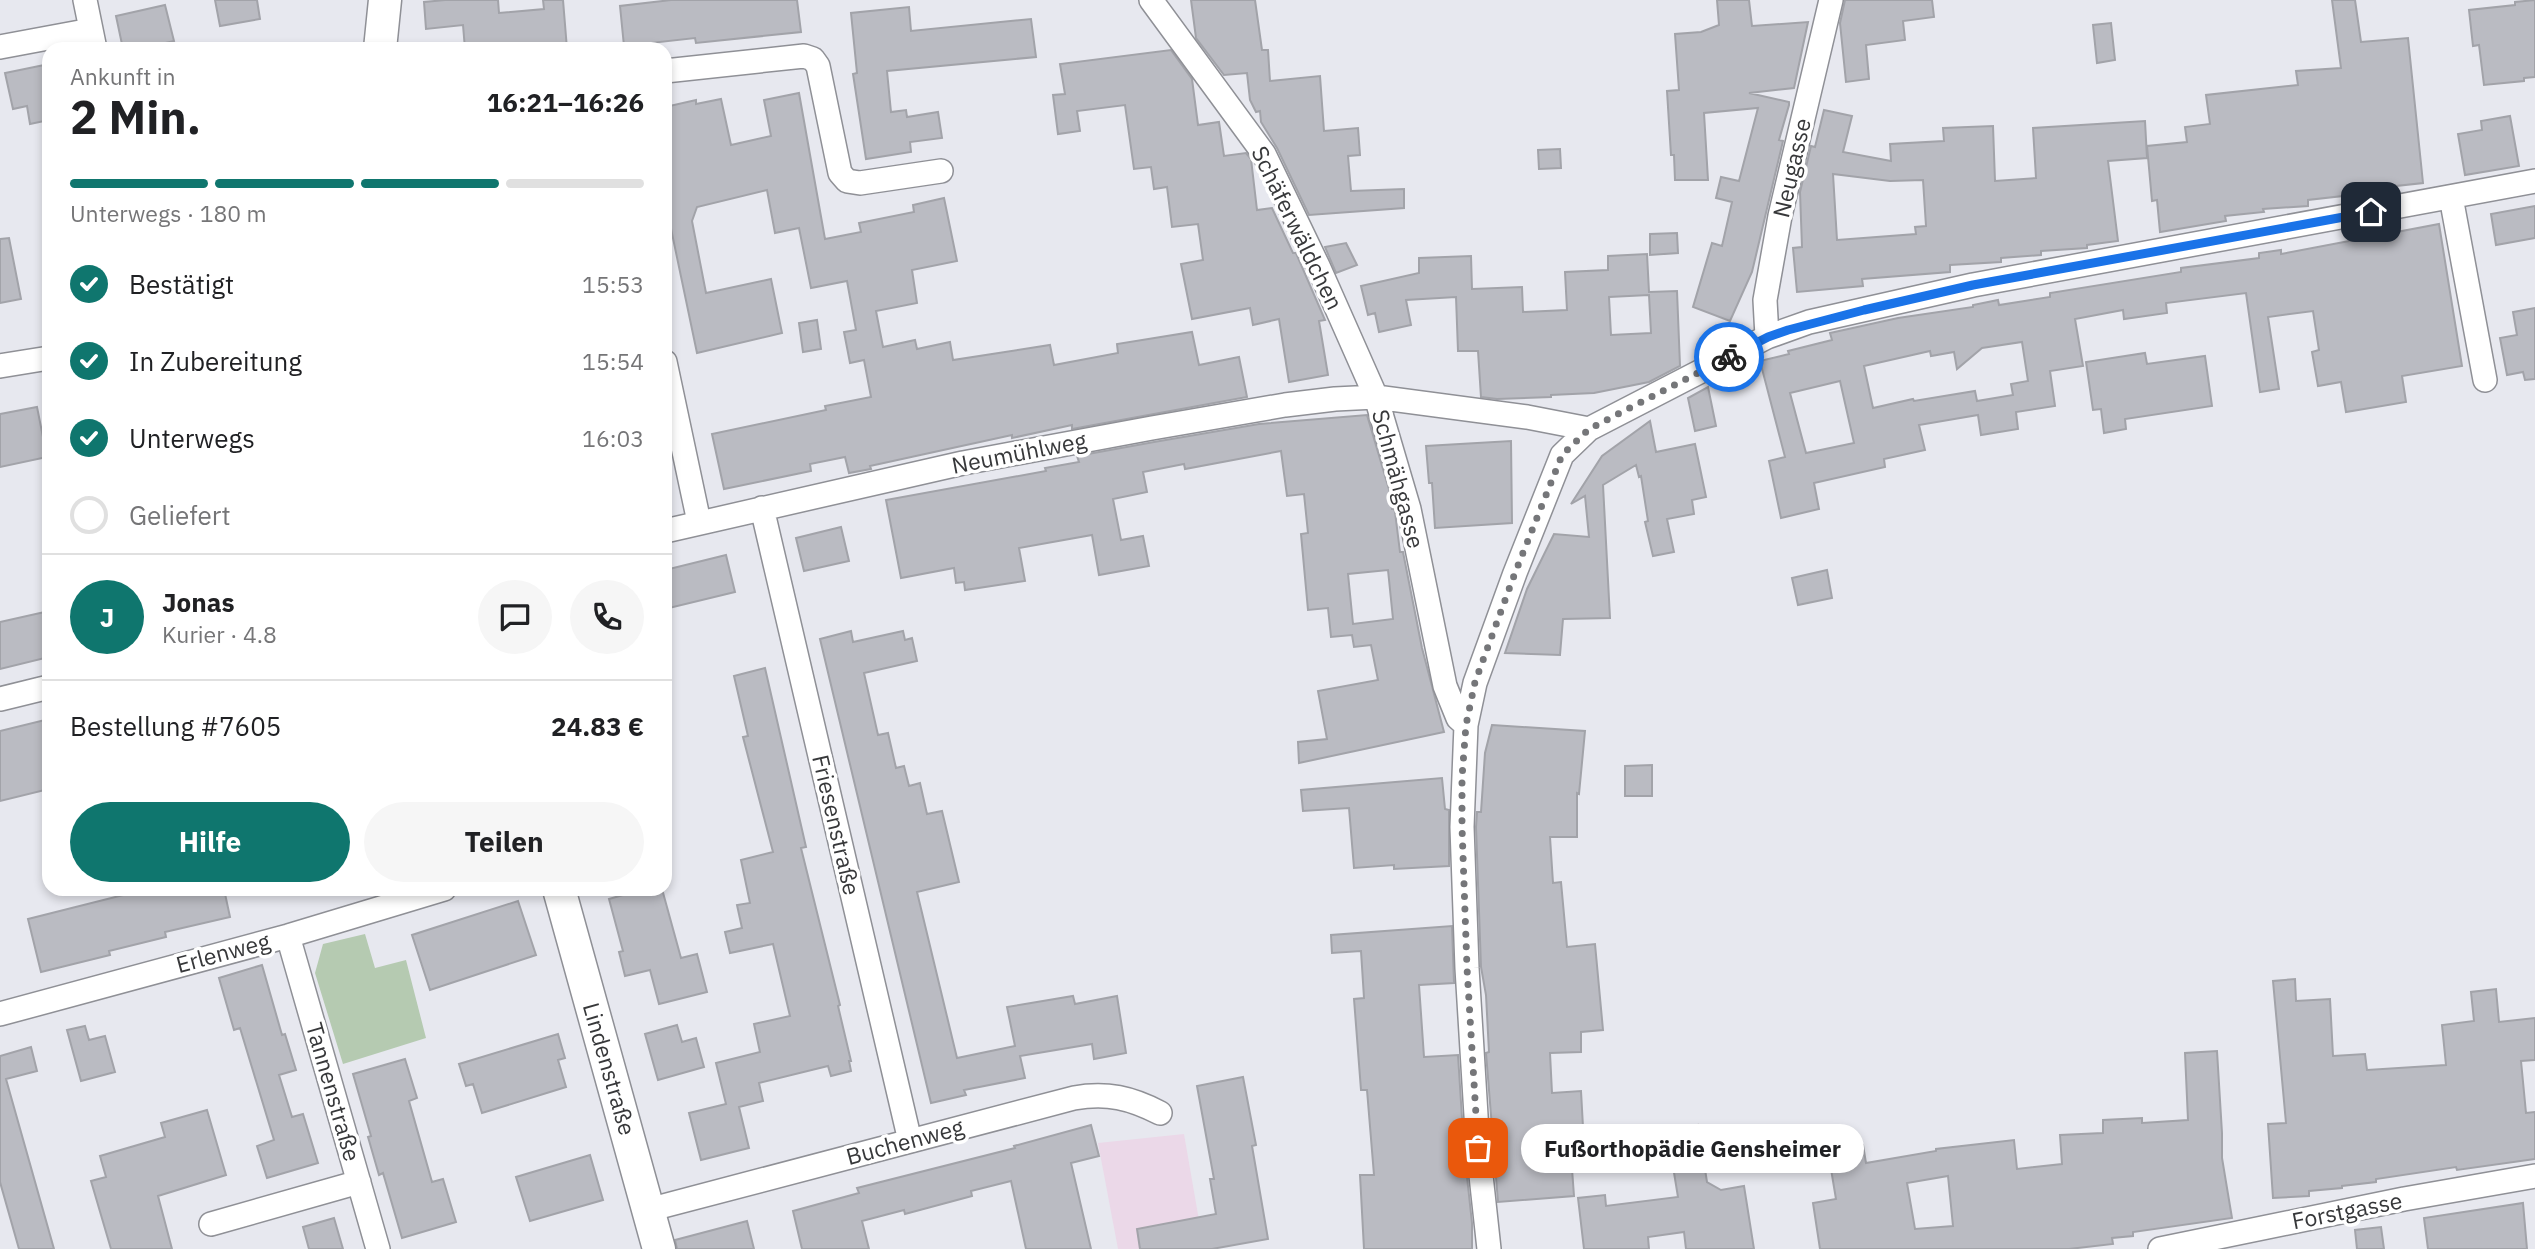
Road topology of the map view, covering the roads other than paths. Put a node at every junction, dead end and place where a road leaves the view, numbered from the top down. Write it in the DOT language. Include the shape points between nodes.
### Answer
graph roads {
  1 [pos="85,0"];
  2 [pos="385,0"];
  3 [pos="1151,0"];
  4 [pos="1831,0"];
  5 [pos="93,39"];
  6 [pos="58,42"];
  7 [pos="381,42"];
  8 [pos="42,43"];
  9 [pos="0,47"];
  10 [pos="672,70"];
  11 [pos="941,171"];
  12 [pos="2535,181"];
  13 [pos="2451,197"];
  14 [pos="1768,337"];
  15 [pos="42,359"];
  16 [pos="0,366"];
  17 [pos="2485,380"];
  18 [pos="672,395"];
  19 [pos="1376,397"];
  20 [pos="1589,429"];
  21 [pos="762,508"];
  22 [pos="699,522"];
  23 [pos="672,529"];
  24 [pos="42,689"];
  25 [pos="0,699"];
  26 [pos="1466,725"];
  27 [pos="421,896"];
  28 [pos="561,896"];
  29 [pos="288,936"];
  30 [pos="0,1014"];
  31 [pos="1160,1113"];
  32 [pos="910,1141"];
  33 [pos="2535,1176"];
  34 [pos="359,1182"];
  35 [pos="648,1210"];
  36 [pos="211,1224"];
  37 [pos="378,1249"];
  38 [pos="659,1249"];
  39 [pos="1489,1249"];
  40 [pos="2160,1249"];
  1 -- 5 [label="street"];
  2 -- 7 [label="main road"];
  3 -- 19 [label="street, Schäferwäldchen" via="1264,154"];
  4 -- 14 [label="street, Neugasse" via="1780,216 1765,300"];
  5 -- 6 [label="street"];
  8 -- 9 [label="street"];
  10 -- 11 [label="street" via="804,55 818,66 840,173 847,181"];
  12 -- 13 [label="street"];
  13 -- 14 [label="street" via="1973,285 1809,322"];
  13 -- 17 [label="street"];
  14 -- 20 [label="street"];
  15 -- 16 [label="street"];
  18 -- 22 [label="street"];
  19 -- 20 [label="street, Schmähgasse"];
  19 -- 21 [label="street, Neumühlweg" via="1285,405 1152,428 963,463"];
  19 -- 26 [label="street, Schmähgasse" via="1409,509 1445,686 1458,718"];
  20 -- 26 [label="street" via="1562,455 1475,682"];
  21 -- 22 [label="street, Neumühlweg"];
  21 -- 32 [label="street, Friesenstraße"];
  22 -- 23 [label="street, Neumühlweg"];
  24 -- 25 [label="street"];
  26 -- 39 [label="street" via="1462,827 1467,968"];
  27 -- 29 [label="street, Erlenweg"];
  28 -- 35 [label="main road, Lindenstraße"];
  29 -- 30 [label="street, Erlenweg"];
  29 -- 34 [label="street, Tannenstraße"];
  31 -- 32 [label="street, Buchenweg" via="1121,1096 1094,1095"];
  32 -- 35 [label="street, Buchenweg"];
  33 -- 40 [label="street, Forstgasse"];
  34 -- 36 [label="street"];
  34 -- 37 [label="street, Tannenstraße"];
  35 -- 38 [label="main road, Lindenstraße"];
}
